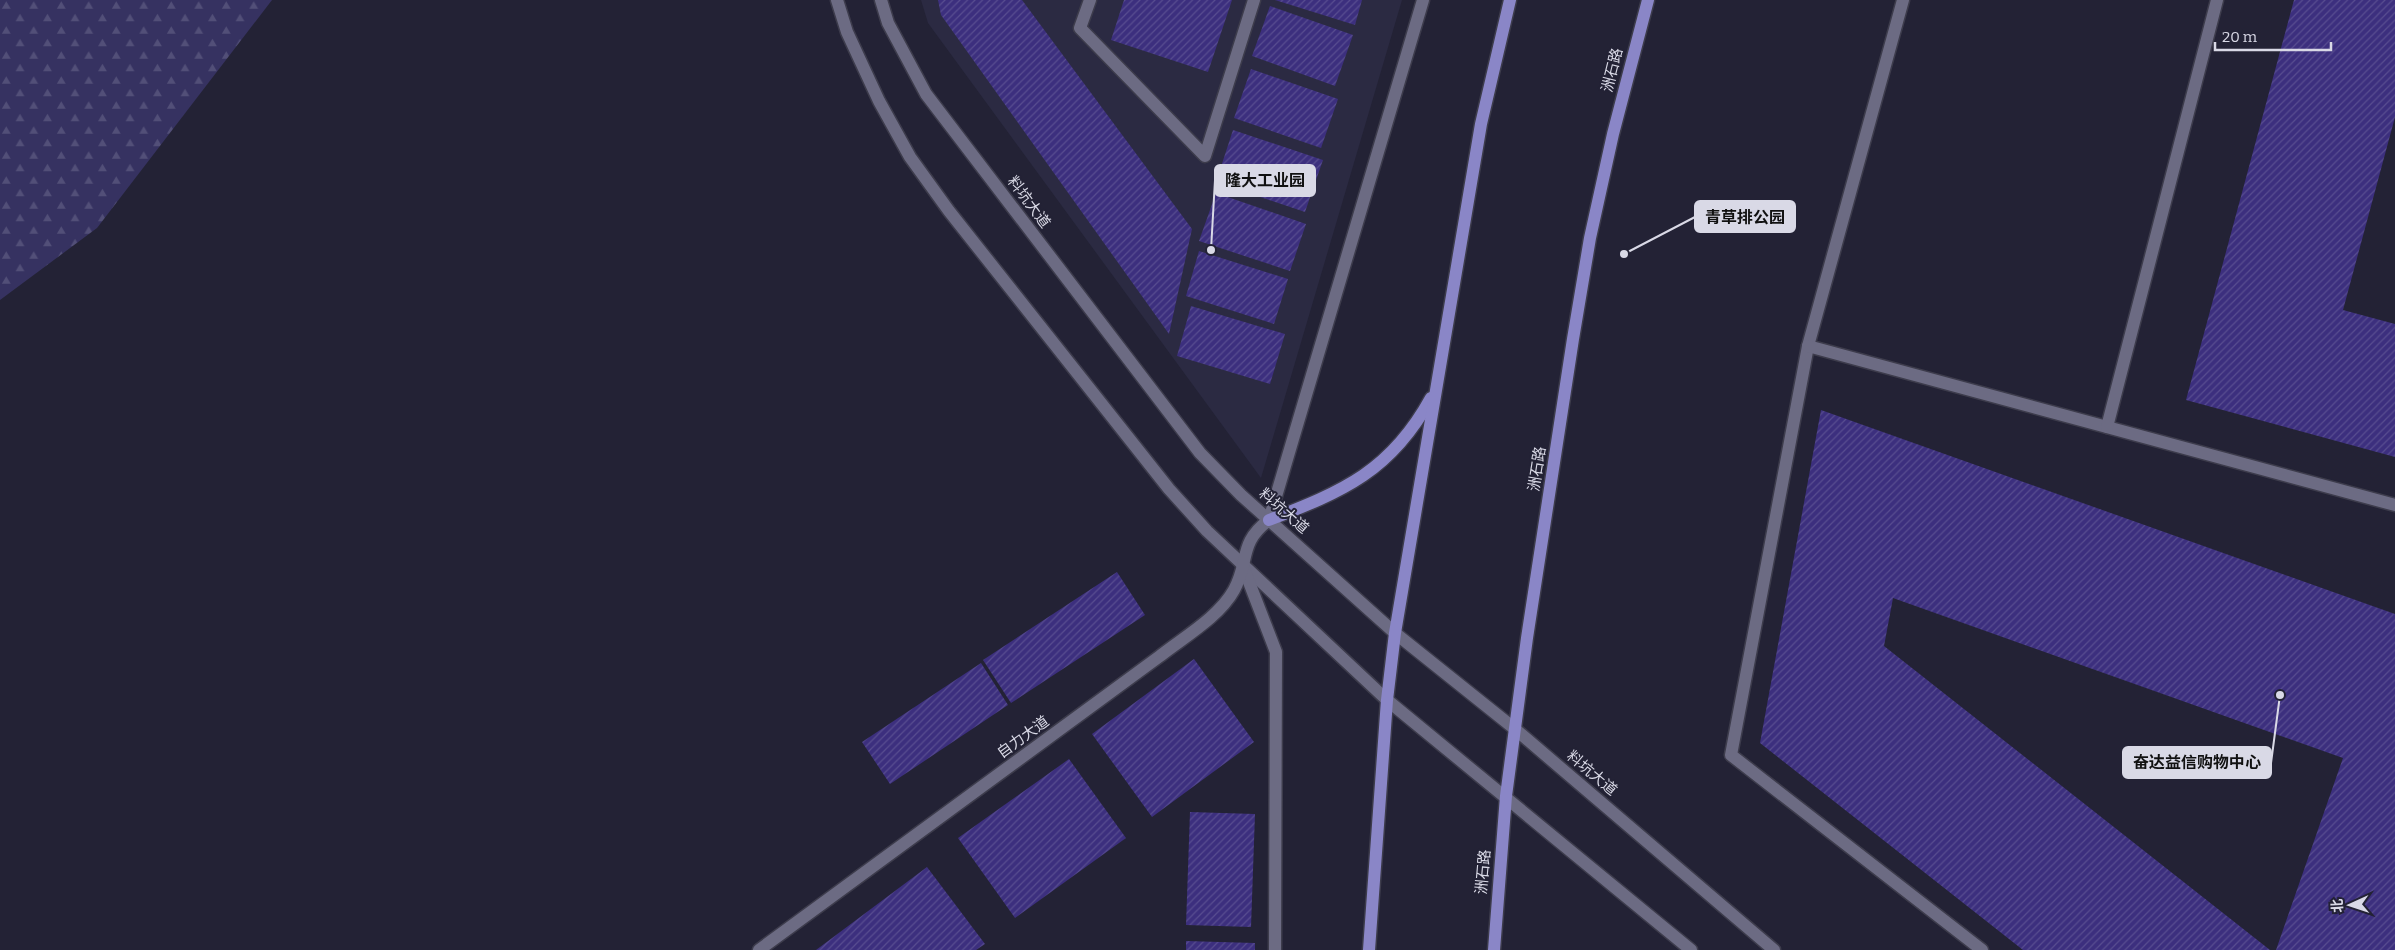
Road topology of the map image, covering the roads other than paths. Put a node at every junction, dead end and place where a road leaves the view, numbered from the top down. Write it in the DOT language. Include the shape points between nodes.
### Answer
graph roads {
  1 [pos="837,0"];
  2 [pos="881,0"];
  3 [pos="1090,0"];
  4 [pos="1254,0"];
  5 [pos="1423,0"];
  6 [pos="1510,0"];
  7 [pos="1648,0"];
  8 [pos="1903,0"];
  9 [pos="2217,0"];
  10 [pos="1808,346"];
  11 [pos="1436,389"];
  12 [pos="2107,427"];
  13 [pos="2395,506"];
  14 [pos="1269,520"];
  15 [pos="1242,564"];
  16 [pos="1395,633"];
  17 [pos="1387,700"];
  18 [pos="1515,729"];
  19 [pos="1506,796"];
  20 [pos="759,950"];
  21 [pos="1275,950"];
  22 [pos="1369,950"];
  23 [pos="1494,950"];
  24 [pos="1691,950"];
  25 [pos="1774,950"];
  26 [pos="1982,950"];
  1 -- 15 [label="street" via="847,32 879,101 910,156 949,211 1169,489 1207,532"];
  2 -- 14 [label="street, 料坑大道" via="888,22 926,94 1200,452 1241,496"];
  3 -- 4 [label="street" via="1080,28 1205,156"];
  5 -- 14 [label="street"];
  6 -- 11 [label="main road" via="1481,124"];
  7 -- 18 [label="main road, 洲石路" via="1590,238 1526,638"];
  8 -- 10 [label="street"];
  9 -- 12 [label="street"];
  10 -- 12 [label="street"];
  10 -- 26 [label="street" via="1731,755"];
  11 -- 14 [label="main road" via="1400,445 1366,476 1331,496"];
  11 -- 16 [label="main road"];
  12 -- 13 [label="street"];
  14 -- 15 [label="street, 自力大道" via="1251,536"];
  14 -- 16 [label="street, 料坑大道"];
  15 -- 17 [label="street"];
  15 -- 20 [label="street, 自力大道" via="1233,591 1212,615"];
  15 -- 21 [label="street" via="1276,652"];
  16 -- 17 [label="main road"];
  16 -- 18 [label="street, 料坑大道"];
  17 -- 19 [label="street"];
  17 -- 22 [label="main road"];
  18 -- 19 [label="main road, 洲石路"];
  18 -- 25 [label="street, 料坑大道"];
  19 -- 23 [label="main road, 洲石路"];
  19 -- 24 [label="street"];
}
